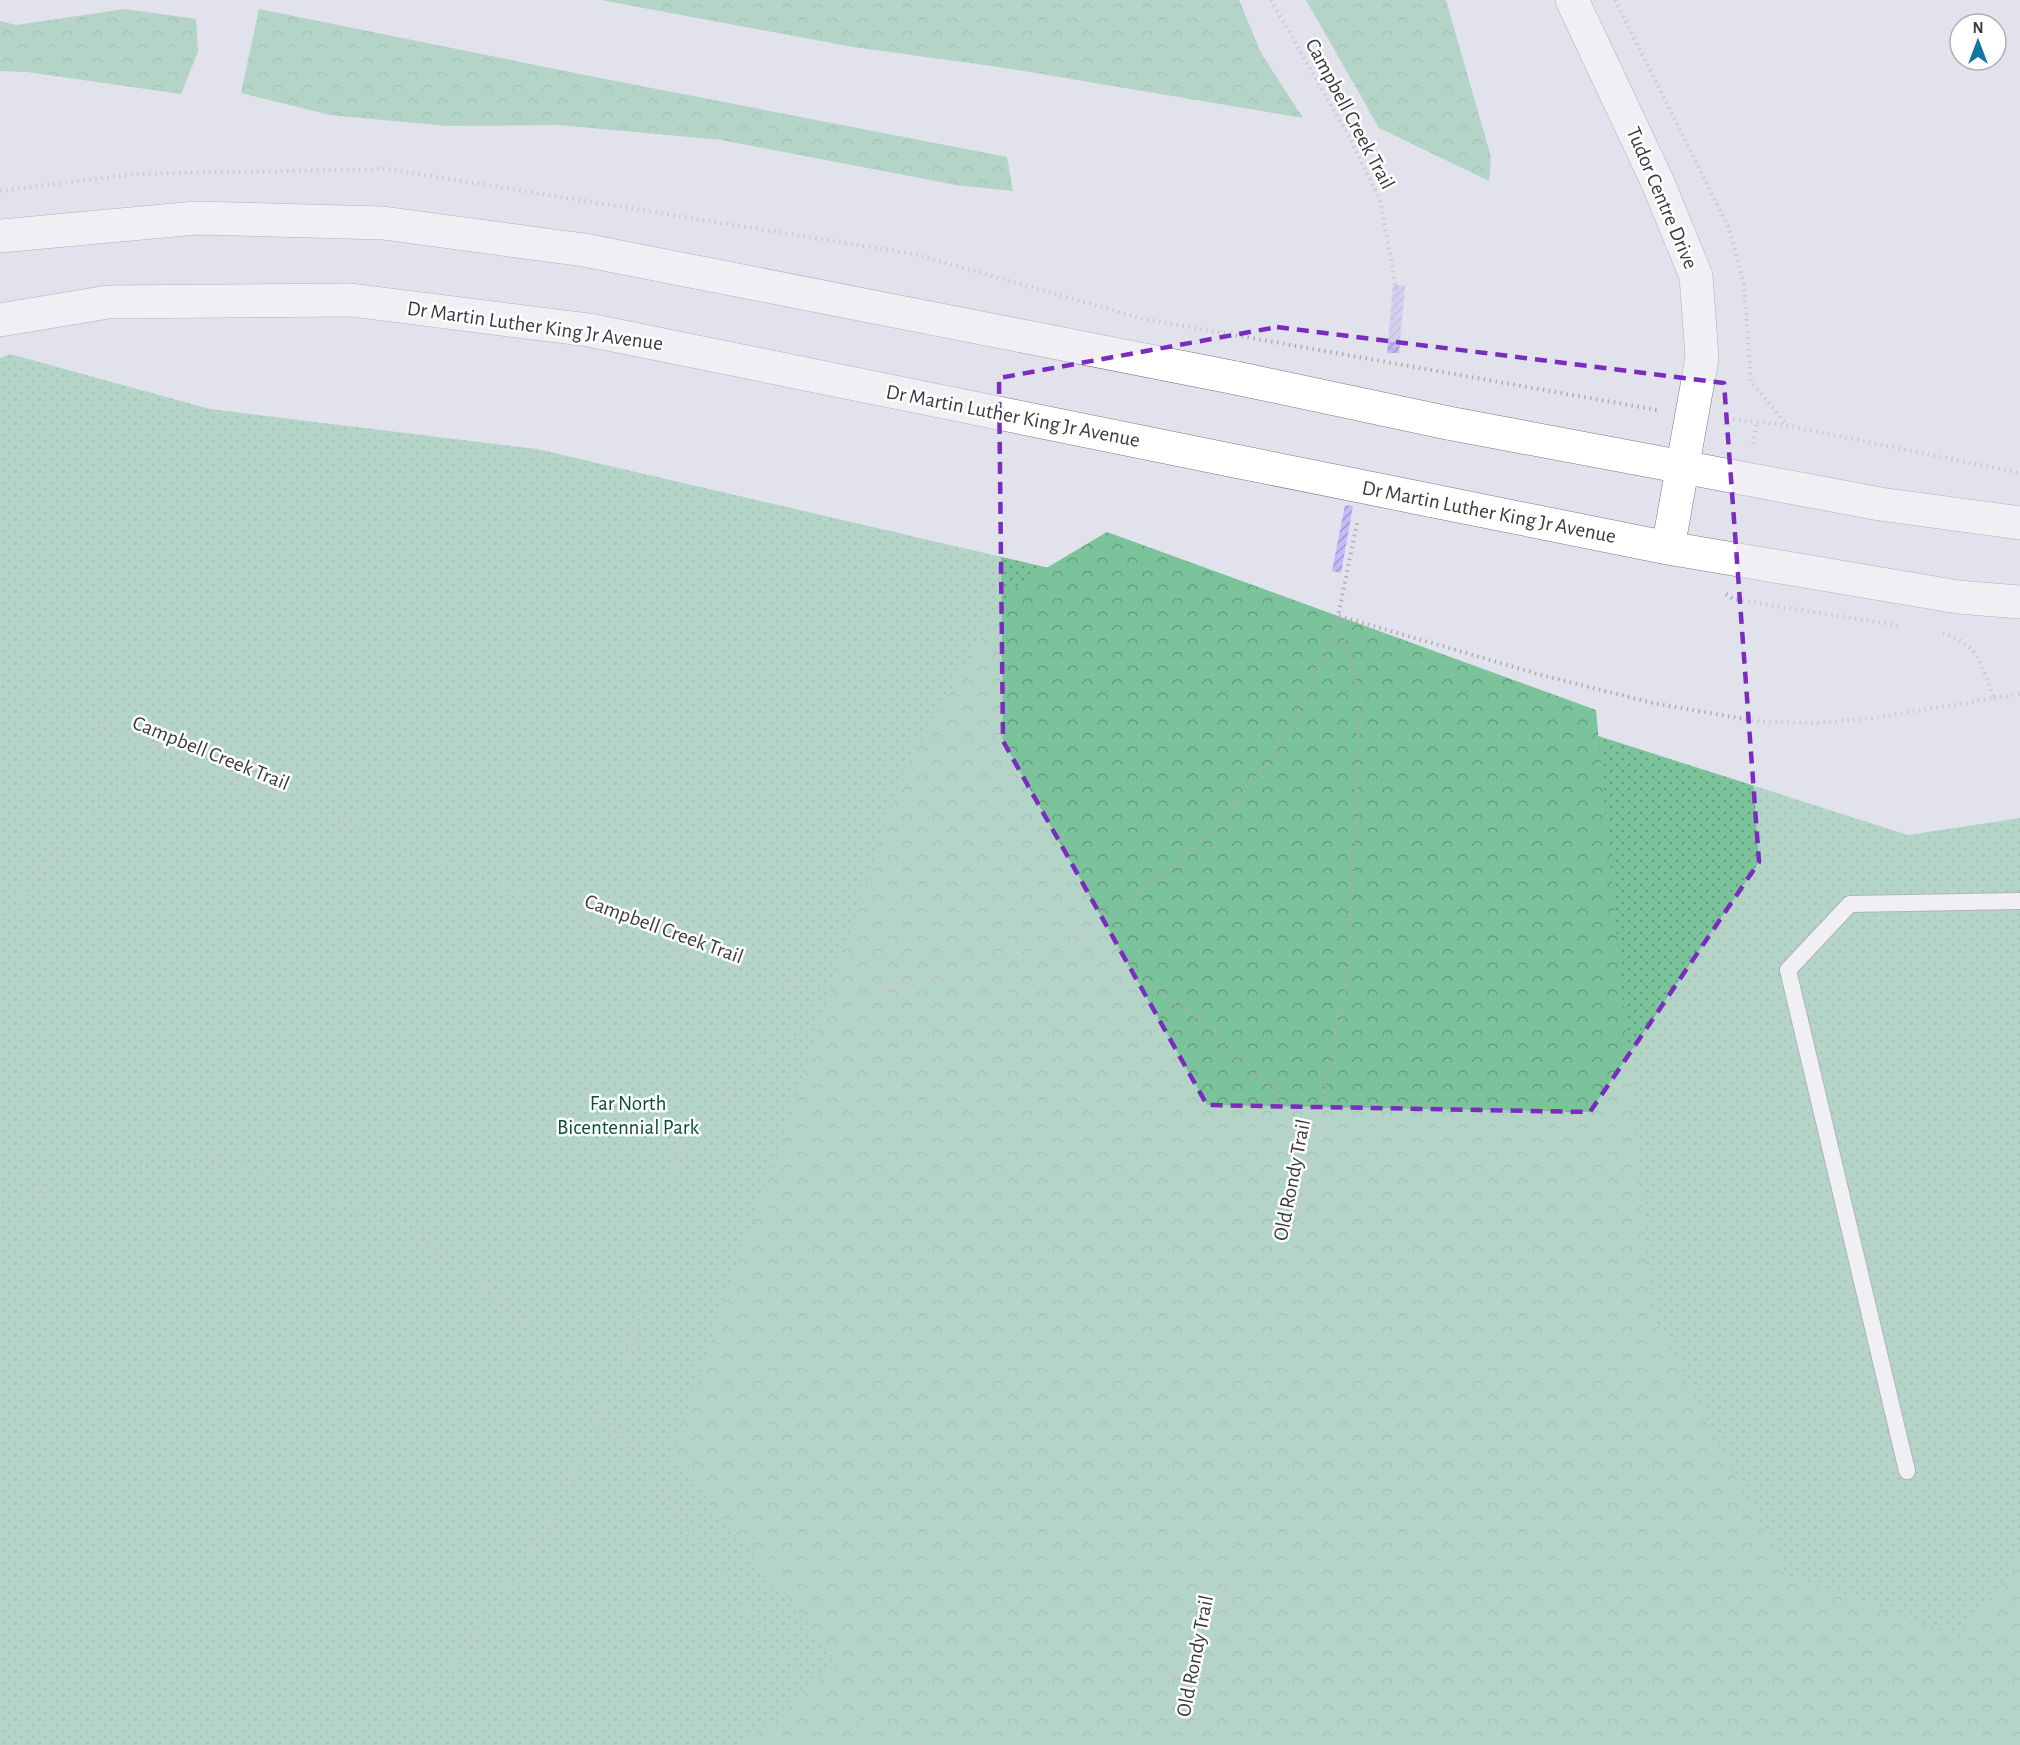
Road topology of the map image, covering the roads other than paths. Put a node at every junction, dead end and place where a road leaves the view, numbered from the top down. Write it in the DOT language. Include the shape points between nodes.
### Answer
graph roads {
  1 [pos="1572,0"];
  2 [pos="0,236"];
  3 [pos="0,320"];
  4 [pos="1682,468"];
  5 [pos="2020,523"];
  6 [pos="1668,548"];
  7 [pos="2020,602"];
  8 [pos="2020,901"];
  9 [pos="1907,1471"];
  1 -- 4 [label="street, Tudor Centre Drive" via="1658,183 1696,276 1702,358"];
  2 -- 4 [label="street, bridge" via="196,218 382,224 584,250"];
  3 -- 6 [label="street, Dr Martin Luther King Jr Avenue, bridge" via="108,302 351,300 589,330"];
  4 -- 5 [label="street" via="1880,504"];
  4 -- 6 [label="street, Tudor Centre Drive"];
  6 -- 7 [label="street, Dr Martin Luther King Jr Avenue" via="1958,597"];
  8 -- 9 [label="lane" via="1851,904 1788,969"];
}
